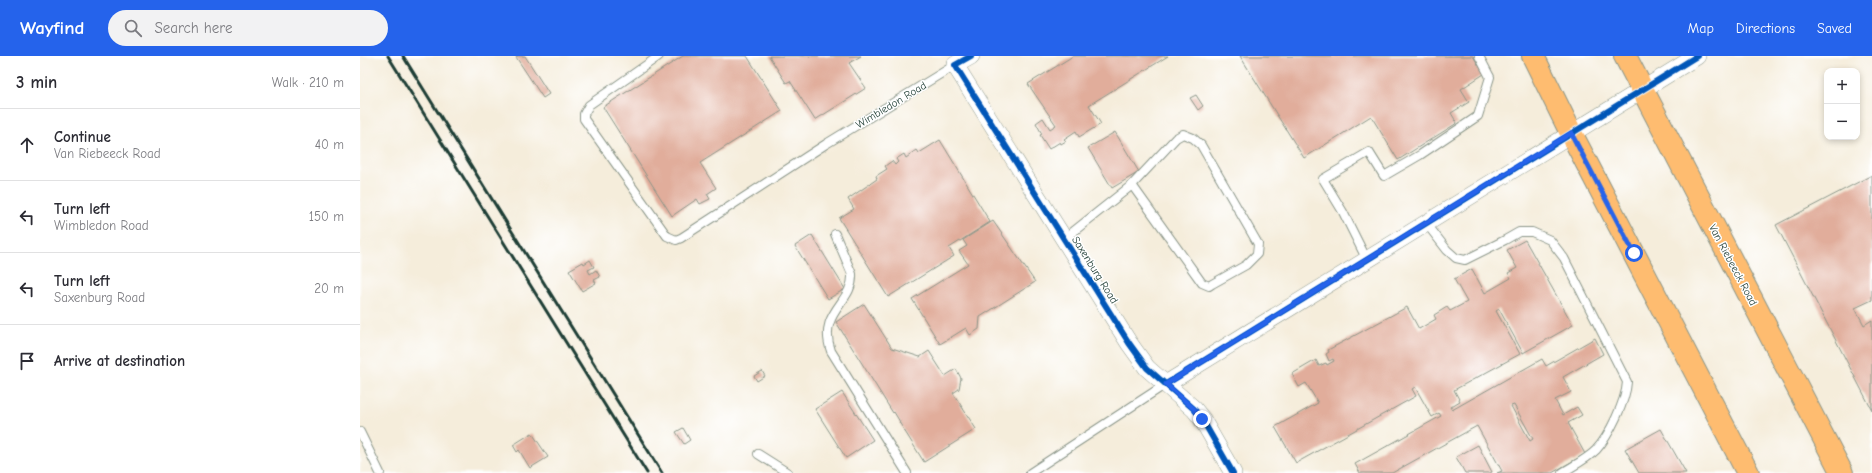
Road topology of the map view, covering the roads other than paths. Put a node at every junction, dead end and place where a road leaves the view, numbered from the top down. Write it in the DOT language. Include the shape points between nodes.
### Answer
graph roads {
  1 [pos="659,56"];
  2 [pos="971,56"];
  3 [pos="1479,56"];
  4 [pos="1533,56"];
  5 [pos="1625,56"];
  6 [pos="1697,56"];
  7 [pos="955,66"];
  8 [pos="1642,89"];
  9 [pos="1571,133"];
  10 [pos="1132,185"];
  11 [pos="1426,223"];
  12 [pos="835,234"];
  13 [pos="1064,239"];
  14 [pos="1366,260"];
  15 [pos="1166,384"];
  16 [pos="360,432"];
  17 [pos="758,454"];
  18 [pos="380,473"];
  19 [pos="788,473"];
  20 [pos="907,473"];
  21 [pos="1030,473"];
  22 [pos="1233,473"];
  23 [pos="1562,473"];
  24 [pos="1748,473"];
  25 [pos="1842,473"];
  1 -- 7 [label="lane, Wimbledon Road" via="589,104 584,119 671,239 681,238 826,144"];
  2 -- 7 [label="street"];
  3 -- 14 [label="lane" via="1490,77 1478,116 1384,176 1369,152 1323,179 1343,212"];
  4 -- 9 [label="main road"];
  5 -- 8 [label="main road, Van Riebeeck Road"];
  6 -- 8 [label="street"];
  7 -- 13 [label="street, Saxenburg Road"];
  8 -- 9 [label="street"];
  8 -- 25 [label="main road, Van Riebeeck Road"];
  9 -- 11 [label="street"];
  9 -- 24 [label="main road"];
  10 -- 10 [label="lane" via="1176,138 1188,135 1201,145 1258,244 1257,254 1246,265 1209,286 1202,283"];
  10 -- 13 [label="lane"];
  11 -- 14 [label="street"];
  11 -- 23 [label="lane" via="1452,256 1465,260 1518,232 1532,232 1550,240 1568,265 1627,382 1623,401 1601,444 1595,451"];
  12 -- 20 [label="lane" via="853,281 829,321 828,343"];
  13 -- 15 [label="street, Saxenburg Road" via="1138,357"];
  14 -- 15 [label="street"];
  15 -- 21 [label="lane"];
  15 -- 22 [label="street, Saxenburg Road" via="1202,419"];
  16 -- 18 [label="lane"];
  17 -- 19 [label="lane"];
}
